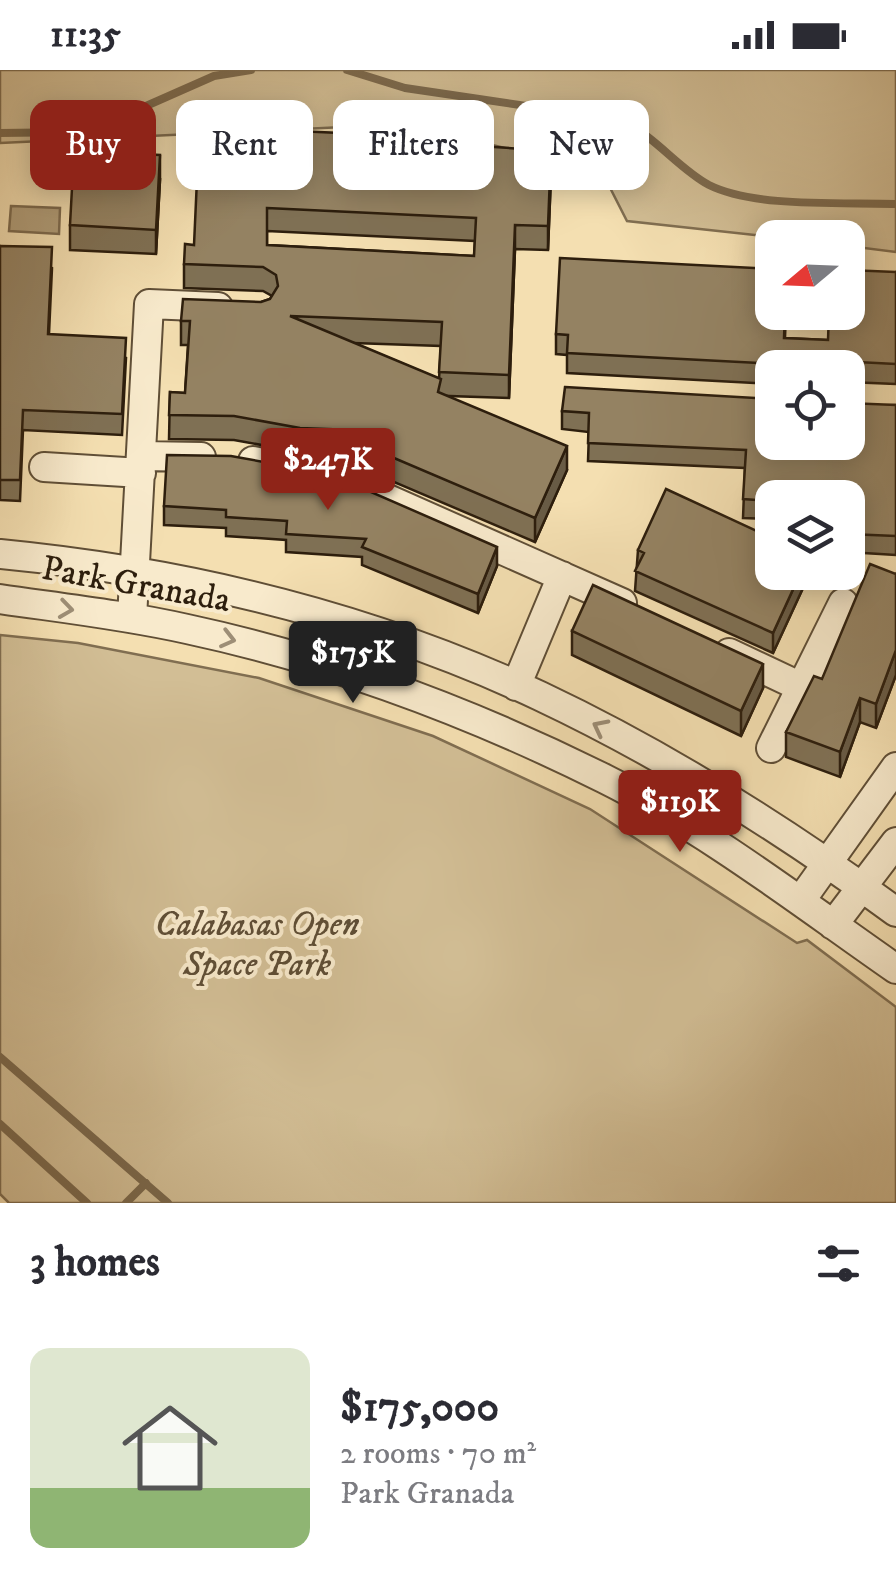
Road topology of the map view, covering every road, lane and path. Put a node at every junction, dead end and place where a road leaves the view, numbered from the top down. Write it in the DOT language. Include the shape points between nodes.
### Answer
graph roads {
  1 [pos="243,308"];
  2 [pos="142,464"];
  3 [pos="44,467"];
  4 [pos="0,554"];
  5 [pos="137,572"];
  6 [pos="562,576"];
  7 [pos="0,599"];
  8 [pos="843,603"];
  9 [pos="647,615"];
  10 [pos="132,618"];
  11 [pos="698,638"];
  12 [pos="516,686"];
  13 [pos="800,686"];
  14 [pos="771,748"];
  15 [pos="896,767"];
  16 [pos="896,842"];
  17 [pos="827,860"];
  18 [pos="862,887"];
  19 [pos="800,900"];
  20 [pos="896,912"];
  21 [pos="833,925"];
  22 [pos="896,970"];
  1 -- 2 [label="street" via="149,304"];
  2 -- 3 [label="street"];
  2 -- 5 [label="street"];
  2 -- 6 [label="street" via="232,457 338,477"];
  4 -- 5 [label="street, Park Granada"];
  5 -- 10 [label="street"];
  5 -- 12 [label="street, Park Granada" via="358,626"];
  6 -- 9 [label="street"];
  6 -- 12 [label="street"];
  7 -- 10 [label="street, Park Granada, one-way"];
  8 -- 13 [label="street"];
  10 -- 19 [label="street, Park Granada, one-way" via="311,660 490,725 608,780"];
  11 -- 13 [label="street"];
  17 -- 12 [label="street, Park Granada, one-way" via="661,758"];
  13 -- 14 [label="street"];
  15 -- 17 [label="street"];
  16 -- 18 [label="street"];
  17 -- 18 [label="street, Park Granada"];
  17 -- 19 [label="street"];
  18 -- 20 [label="street, Park Granada"];
  18 -- 21 [label="street"];
  19 -- 21 [label="street, Park Granada"];
  21 -- 22 [label="street, Park Granada"];
}
